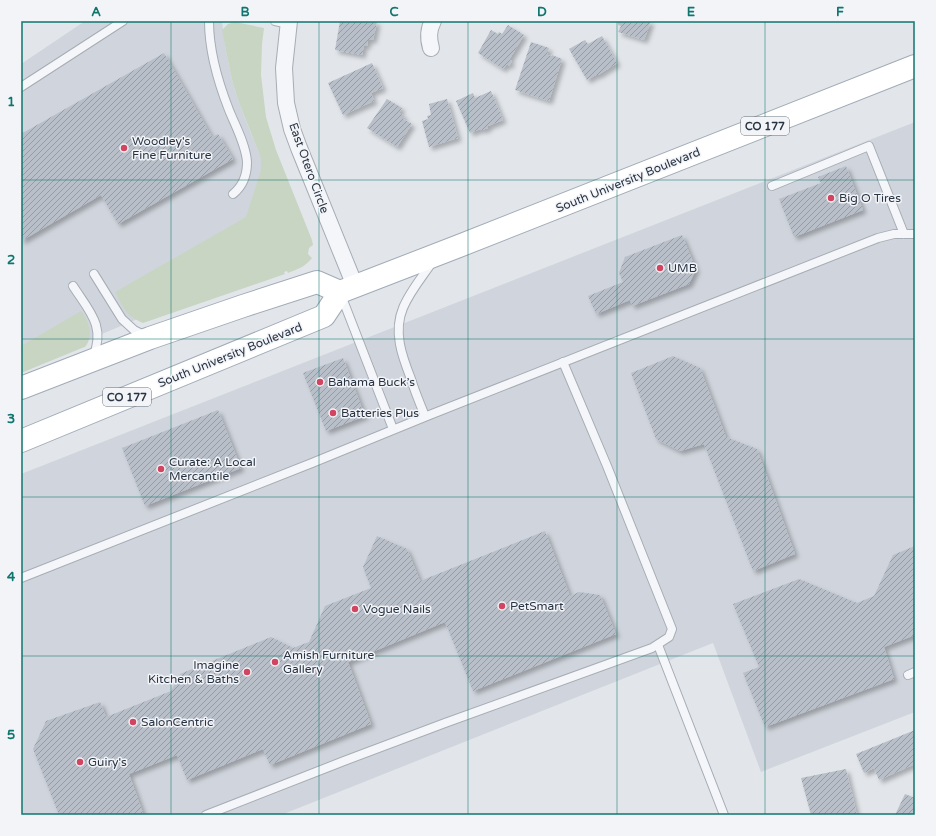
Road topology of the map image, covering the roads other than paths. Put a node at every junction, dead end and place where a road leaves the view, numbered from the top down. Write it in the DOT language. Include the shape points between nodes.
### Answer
graph roads {
  1 [pos="123,21"];
  2 [pos="209,21"];
  3 [pos="432,21"];
  4 [pos="284,22"];
  5 [pos="431,48"];
  6 [pos="915,66"];
  7 [pos="21,87"];
  8 [pos="772,186"];
  9 [pos="233,194"];
  10 [pos="904,234"];
  11 [pos="915,234"];
  12 [pos="438,255"];
  13 [pos="94,274"];
  14 [pos="73,286"];
  15 [pos="347,289"];
  16 [pos="150,338"];
  17 [pos="91,361"];
  18 [pos="563,362"];
  19 [pos="21,388"];
  20 [pos="425,416"];
  21 [pos="393,429"];
  22 [pos="21,440"];
  23 [pos="21,578"];
  24 [pos="658,645"];
  25 [pos="206,815"];
  26 [pos="724,815"];
  1 -- 7 [label="lane"];
  2 -- 9 [label="lane" via="214,64 247,161 244,180"];
  3 -- 5 [label="street" via="428,38"];
  4 -- 15 [label="street, East Otero Circle" via="286,103 292,129"];
  6 -- 12 [label="main road, South University Boulevard / CO 177"];
  8 -- 10 [label="lane" via="869,146"];
  10 -- 11 [label="lane"];
  10 -- 18 [label="lane" via="878,238"];
  12 -- 15 [label="main road, South University Boulevard / CO 177"];
  12 -- 20 [label="lane" via="411,292 401,313 398,330 401,351"];
  13 -- 16 [label="lane" via="122,319 134,330"];
  14 -- 17 [label="lane" via="96,323 97,338"];
  15 -- 16 [label="main road" via="317,282"];
  15 -- 21 [label="lane"];
  15 -- 22 [label="main road, South University Boulevard / CO 177" via="324,316"];
  16 -- 17 [label="main road"];
  17 -- 19 [label="main road"];
  18 -- 20 [label="lane"];
  18 -- 24 [label="lane" via="672,629 669,637"];
  20 -- 21 [label="lane"];
  21 -- 23 [label="lane"];
  24 -- 25 [label="lane"];
  24 -- 26 [label="lane"];
}
